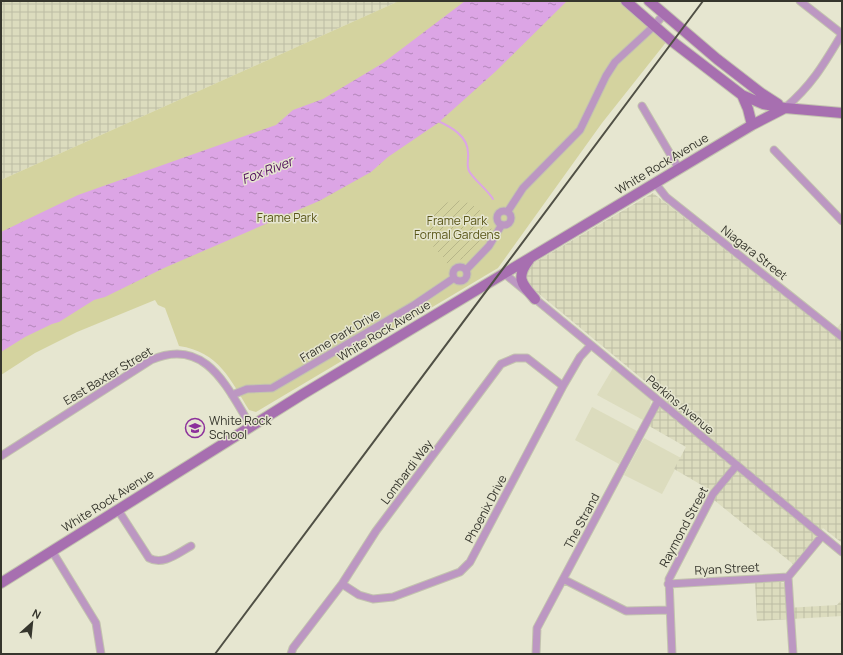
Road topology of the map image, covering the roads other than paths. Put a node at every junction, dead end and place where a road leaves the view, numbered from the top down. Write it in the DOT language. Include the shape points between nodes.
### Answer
graph roads {
  1 [pos="626,1"];
  2 [pos="649,1"];
  3 [pos="800,1"];
  4 [pos="664,14"];
  5 [pos="654,26"];
  6 [pos="842,34"];
  7 [pos="714,56"];
  8 [pos="705,66"];
  9 [pos="742,95"];
  10 [pos="642,106"];
  11 [pos="785,108"];
  12 [pos="842,112"];
  13 [pos="752,125"];
  14 [pos="774,150"];
  15 [pos="679,169"];
  16 [pos="655,183"];
  17 [pos="842,221"];
  18 [pos="530,258"];
  19 [pos="466,270"];
  20 [pos="505,274"];
  21 [pos="454,278"];
  22 [pos="535,299"];
  23 [pos="842,337"];
  24 [pos="591,345"];
  25 [pos="563,386"];
  26 [pos="232,395"];
  27 [pos="658,401"];
  28 [pos="251,426"];
  29 [pos="1,456"];
  30 [pos="737,465"];
  31 [pos="118,510"];
  32 [pos="822,536"];
  33 [pos="191,546"];
  34 [pos="52,551"];
  35 [pos="842,552"];
  36 [pos="788,577"];
  37 [pos="563,579"];
  38 [pos="1,583"];
  39 [pos="342,584"];
  40 [pos="668,584"];
  41 [pos="669,610"];
  42 [pos="101,654"];
  43 [pos="291,654"];
  44 [pos="536,654"];
  45 [pos="672,654"];
  46 [pos="793,654"];
  1 -- 5 [label="street"];
  2 -- 4 [label="street"];
  3 -- 6 [label="street"];
  4 -- 5 [label="street, Frame Park Drive"];
  4 -- 7 [label="street"];
  5 -- 8 [label="street"];
  5 -- 19 [label="street, Frame Park Drive" via="615,62 580,130 523,188 508,211 498,214 497,221 501,226 489,246"];
  6 -- 11 [label="street" via="818,74 804,92"];
  7 -- 8 [label="street"];
  7 -- 11 [label="street" via="761,93"];
  8 -- 9 [label="street"];
  9 -- 11 [label="street" via="763,104"];
  9 -- 13 [label="street"];
  10 -- 15 [label="street"];
  11 -- 12 [label="street"];
  11 -- 13 [label="street, White Rock Avenue"];
  13 -- 15 [label="street, White Rock Avenue"];
  14 -- 17 [label="street"];
  15 -- 16 [label="street, White Rock Avenue"];
  16 -- 18 [label="street, White Rock Avenue"];
  16 -- 23 [label="street, Niagara Street" via="666,197"];
  18 -- 20 [label="street, White Rock Avenue"];
  18 -- 22 [label="street" via="522,272 521,280"];
  19 -- 21 [label="street, Frame Park Drive" via="462,267 456,268"];
  19 -- 21 [label="street, Frame Park Drive" via="467,276 464,280 457,281"];
  20 -- 22 [label="street, Perkins Avenue"];
  20 -- 28 [label="street, White Rock Avenue"];
  21 -- 26 [label="street, Frame Park Drive" via="407,309 272,388 247,389"];
  22 -- 24 [label="street, Perkins Avenue"];
  24 -- 25 [label="street, Phoenix Drive" via="580,357"];
  24 -- 27 [label="street, Perkins Avenue"];
  25 -- 39 [label="street, Phoenix Drive" via="479,548 460,572 393,597 373,599 359,595"];
  25 -- 39 [label="street, Lombardi Way" via="527,358 515,358 502,364 376,531"];
  26 -- 28 [label="street, East Baxter Street"];
  26 -- 29 [label="street, East Baxter Street" via="218,374 204,361 183,354 169,354 151,360"];
  27 -- 30 [label="street, Perkins Avenue"];
  27 -- 37 [label="street, The Strand"];
  28 -- 31 [label="street, White Rock Avenue"];
  30 -- 32 [label="street, Perkins Avenue"];
  30 -- 40 [label="street, Raymond Street" via="713,494"];
  31 -- 33 [label="street" via="148,558 154,561 167,559"];
  31 -- 34 [label="street, White Rock Avenue"];
  32 -- 35 [label="street, Perkins Avenue"];
  32 -- 36 [label="street"];
  34 -- 38 [label="street, White Rock Avenue"];
  34 -- 42 [label="street" via="96,624"];
  36 -- 40 [label="street, Ryan Street"];
  36 -- 46 [label="street"];
  37 -- 41 [label="street" via="626,611"];
  37 -- 44 [label="street, The Strand" via="538,628"];
  39 -- 43 [label="street, Lombardi Way"];
  40 -- 41 [label="street, Raymond Street"];
  41 -- 45 [label="street, Raymond Street"];
}
